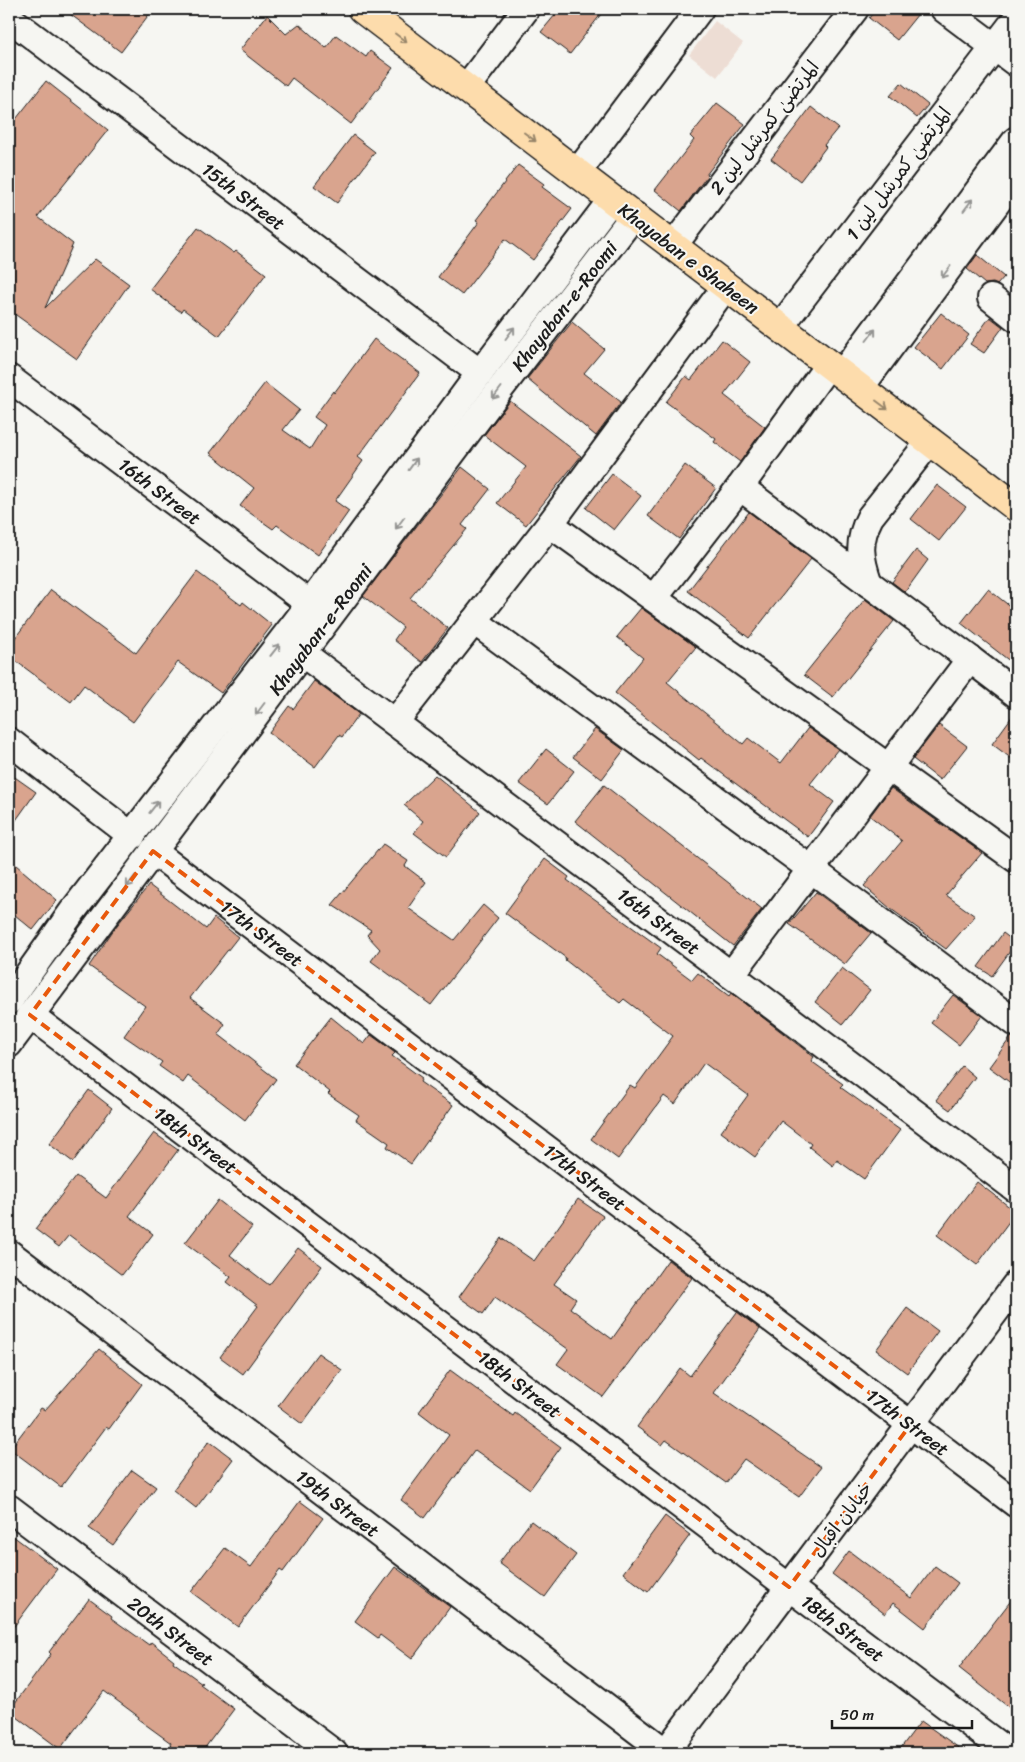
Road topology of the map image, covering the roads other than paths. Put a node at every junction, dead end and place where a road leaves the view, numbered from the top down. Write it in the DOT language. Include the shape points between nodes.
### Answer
graph roads {
  1 [pos="362,9"];
  2 [pos="526,9"];
  3 [pos="700,9"];
  4 [pos="856,9"];
  5 [pos="944,9"];
  6 [pos="9,18"];
  7 [pos="1016,19"];
  8 [pos="994,47"];
  9 [pos="1016,63"];
  10 [pos="466,88"];
  11 [pos="1016,140"];
  12 [pos="577,172"];
  13 [pos="1016,177"];
  14 [pos="623,207"];
  15 [pos="673,246"];
  16 [pos="726,286"];
  17 [pos="991,298"];
  18 [pos="1016,318"];
  19 [pos="780,327"];
  20 [pos="480,373"];
  21 [pos="844,375"];
  22 [pos="9,378"];
  23 [pos="930,441"];
  24 [pos="740,487"];
  25 [pos="1016,507"];
  26 [pos="550,524"];
  27 [pos="869,584"];
  28 [pos="654,598"];
  29 [pos="310,604"];
  30 [pos="474,621"];
  31 [pos="302,653"];
  32 [pos="970,659"];
  33 [pos="1016,694"];
  34 [pos="395,722"];
  35 [pos="9,741"];
  36 [pos="889,767"];
  37 [pos="132,836"];
  38 [pos="153,851"];
  39 [pos="1016,860"];
  40 [pos="812,870"];
  41 [pos="72,912"];
  42 [pos="94,930"];
  43 [pos="41,955"];
  44 [pos="65,968"];
  45 [pos="731,975"];
  46 [pos="9,1000"];
  47 [pos="30,1015"];
  48 [pos="1016,1023"];
  49 [pos="9,1044"];
  50 [pos="1016,1189"];
  51 [pos="9,1253"];
  52 [pos="1016,1284"];
  53 [pos="911,1424"];
  54 [pos="1016,1504"];
  55 [pos="9,1508"];
  56 [pos="789,1588"];
  57 [pos="334,1753"];
  58 [pos="666,1753"];
  59 [pos="1009,1753"];
  1 -- 10 [label="main road, Khayaban e Shaheen, one-way"];
  2 -- 10 [label="street"];
  3 -- 12 [label="street"];
  4 -- 15 [label="street, المرتضیٰ کمرشل لین 2"];
  5 -- 8 [label="street"];
  6 -- 20 [label="street, 15th Street"];
  7 -- 8 [label="street, المرتضیٰ کمرشل لین 1"];
  8 -- 9 [label="street"];
  8 -- 19 [label="street, المرتضیٰ کمرشل لین 1"];
  10 -- 12 [label="main road, Khayaban e Shaheen, one-way"];
  21 -- 11 [label="street, one-way"];
  12 -- 14 [label="main road, Khayaban e Shaheen"];
  13 -- 21 [label="street, one-way"];
  14 -- 15 [label="main road, Khayaban e Shaheen"];
  20 -- 14 [label="street, Khayaban-e-Roomi, one-way"];
  14 -- 31 [label="street, Khayaban-e-Roomi, one-way" via="501,388"];
  15 -- 16 [label="main road, Khayaban e Shaheen"];
  16 -- 19 [label="main road, Khayaban e Shaheen"];
  16 -- 26 [label="street"];
  17 -- 18 [label="street"];
  19 -- 21 [label="main road, Khayaban e Shaheen"];
  29 -- 20 [label="street, Khayaban-e-Roomi, one-way"];
  21 -- 23 [label="main road, Khayaban e Shaheen, one-way"];
  21 -- 24 [label="street"];
  22 -- 29 [label="street, 16th Street"];
  23 -- 25 [label="main road, Khayaban e Shaheen"];
  23 -- 27 [label="street" via="864,528 861,561"];
  24 -- 27 [label="street"];
  24 -- 28 [label="street"];
  26 -- 28 [label="street"];
  26 -- 30 [label="street"];
  27 -- 32 [label="street"];
  28 -- 36 [label="street"];
  37 -- 29 [label="street, Khayaban-e-Roomi, one-way"];
  30 -- 34 [label="street"];
  30 -- 40 [label="street"];
  31 -- 34 [label="street, 16th Street"];
  31 -- 38 [label="street, Khayaban-e-Roomi, one-way"];
  32 -- 33 [label="street"];
  32 -- 36 [label="street"];
  34 -- 45 [label="street, 16th Street"];
  35 -- 37 [label="street"];
  36 -- 39 [label="street"];
  36 -- 40 [label="street"];
  37 -- 41 [label="street, Khayaban-e-Roomi"];
  38 -- 42 [label="street, Khayaban-e-Roomi, one-way"];
  38 -- 53 [label="street, 17th Street"];
  40 -- 45 [label="street"];
  40 -- 48 [label="street"];
  41 -- 42 [label="street" via="71,921 76,929"];
  41 -- 43 [label="street, Khayaban-e-Roomi"];
  42 -- 44 [label="street, Khayaban-e-Roomi"];
  43 -- 44 [label="street" via="53,949 61,952 66,959"];
  43 -- 46 [label="street, Khayaban-e-Roomi"];
  44 -- 47 [label="street, Khayaban-e-Roomi"];
  45 -- 50 [label="street, 16th Street"];
  47 -- 49 [label="street, Khayaban-e-Roomi"];
  47 -- 56 [label="street, 18th Street"];
  51 -- 58 [label="street, 19th Street"];
  52 -- 53 [label="street, خیابان اقبال"];
  53 -- 54 [label="street, 17th Street"];
  53 -- 56 [label="street, خیابان اقبال"];
  55 -- 57 [label="street, 20th Street"];
  56 -- 58 [label="street, خیابان اقبال"];
  56 -- 59 [label="street, 18th Street"];
}
